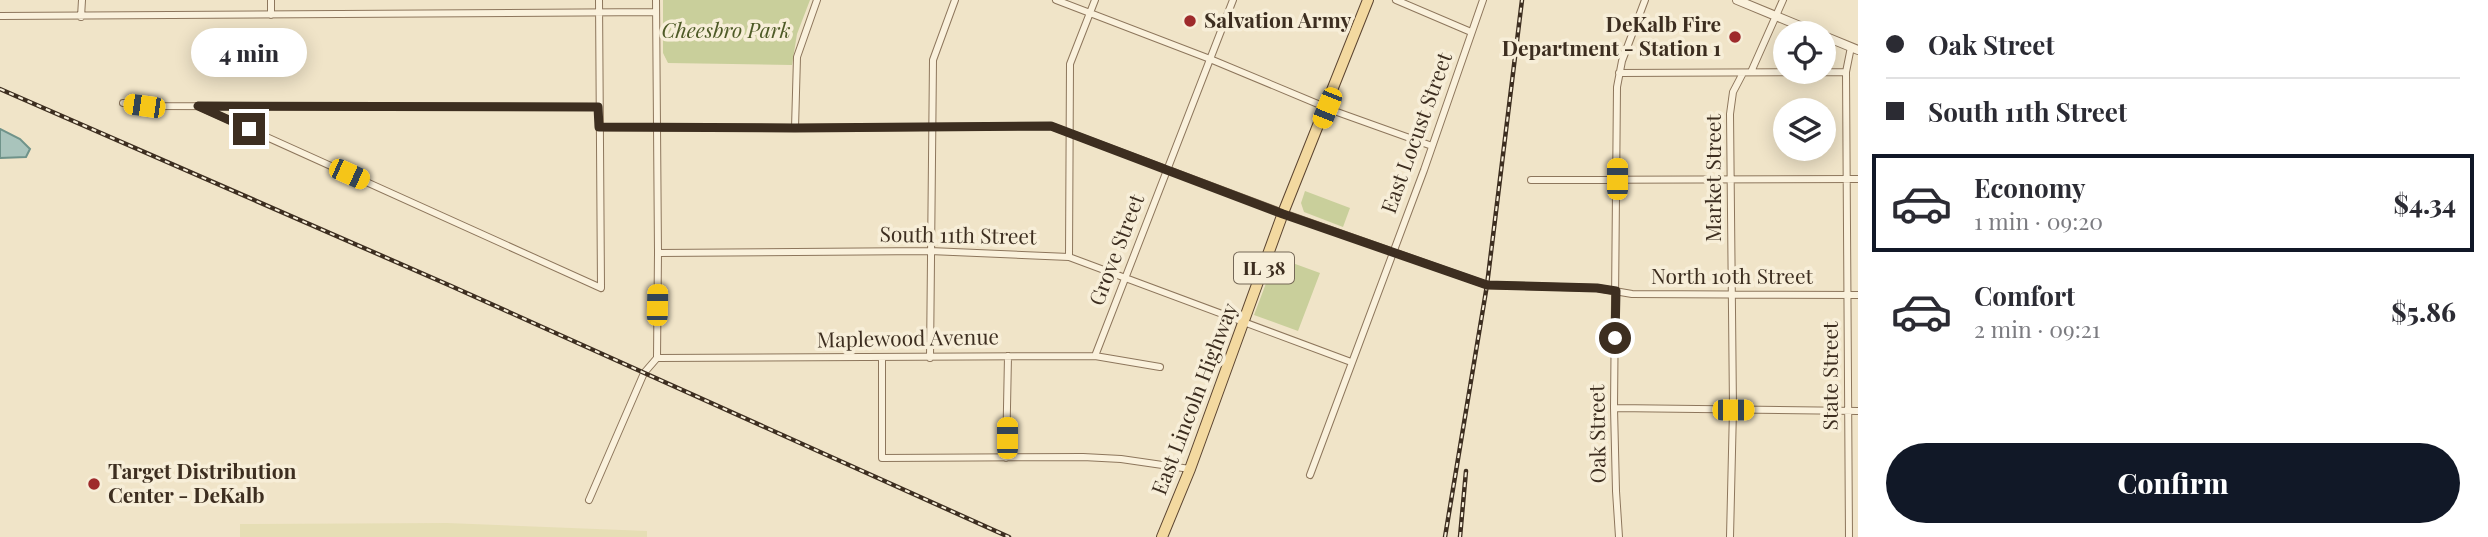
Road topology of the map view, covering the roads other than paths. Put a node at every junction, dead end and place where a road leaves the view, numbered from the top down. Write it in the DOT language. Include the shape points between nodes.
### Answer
graph roads {
  1 [pos="82,0"];
  2 [pos="271,0"];
  3 [pos="598,0"];
  4 [pos="656,0"];
  5 [pos="817,0"];
  6 [pos="955,0"];
  7 [pos="1056,0"];
  8 [pos="1095,0"];
  9 [pos="1233,0"];
  10 [pos="1368,0"];
  11 [pos="1396,0"];
  12 [pos="1483,0"];
  13 [pos="1645,0"];
  14 [pos="1737,0"];
  15 [pos="1783,0"];
  16 [pos="656,12"];
  17 [pos="598,13"];
  18 [pos="271,15"];
  19 [pos="1090,15"];
  20 [pos="0,16"];
  21 [pos="1777,16"];
  22 [pos="82,17"];
  23 [pos="1789,21"];
  24 [pos="1471,32"];
  25 [pos="1836,41"];
  26 [pos="1854,48"];
  27 [pos="1210,59"];
  28 [pos="1619,72"];
  29 [pos="1751,72"];
  30 [pos="1846,72"];
  31 [pos="1742,73"];
  32 [pos="123,103"];
  33 [pos="198,106"];
  34 [pos="598,107"];
  35 [pos="1327,108"];
  36 [pos="599,127"];
  37 [pos="658,127"];
  38 [pos="795,128"];
  39 [pos="932,128"];
  40 [pos="1070,133"];
  41 [pos="1432,146"];
  42 [pos="1166,170"];
  43 [pos="1617,179"];
  44 [pos="1848,179"];
  45 [pos="1858,179"];
  46 [pos="1531,180"];
  47 [pos="1730,180"];
  48 [pos="1283,214"];
  49 [pos="930,251"];
  50 [pos="1391,252"];
  51 [pos="658,253"];
  52 [pos="1069,257"];
  53 [pos="1124,278"];
  54 [pos="1616,291"];
  55 [pos="1733,294"];
  56 [pos="1849,295"];
  57 [pos="1858,295"];
  58 [pos="1244,323"];
  59 [pos="1008,356"];
  60 [pos="1095,356"];
  61 [pos="657,358"];
  62 [pos="882,358"];
  63 [pos="930,358"];
  64 [pos="1351,362"];
  65 [pos="1160,368"];
  66 [pos="1614,408"];
  67 [pos="1733,410"];
  68 [pos="1849,411"];
  69 [pos="1858,411"];
  70 [pos="1006,458"];
  71 [pos="1190,469"];
  72 [pos="1310,475"];
  73 [pos="589,500"];
  74 [pos="1162,537"];
  75 [pos="1619,537"];
  76 [pos="1730,537"];
  77 [pos="1849,537"];
  1 -- 22 [label="street"];
  2 -- 18 [label="street"];
  3 -- 17 [label="street"];
  4 -- 16 [label="street"];
  5 -- 38 [label="street" via="797,57"];
  6 -- 39 [label="street" via="934,54"];
  7 -- 19 [label="street"];
  8 -- 19 [label="street"];
  9 -- 27 [label="street, Grove Street"];
  10 -- 35 [label="main road, East Lincoln Highway / IL 38"];
  11 -- 24 [label="street"];
  12 -- 24 [label="street, East Locust Street"];
  13 -- 28 [label="street, Oak Street"];
  14 -- 21 [label="street"];
  15 -- 21 [label="street"];
  16 -- 17 [label="street"];
  16 -- 37 [label="street"];
  17 -- 18 [label="street"];
  17 -- 34 [label="street"];
  18 -- 22 [label="street"];
  19 -- 27 [label="street"];
  19 -- 40 [label="street" via="1070,64"];
  20 -- 22 [label="street"];
  21 -- 23 [label="street"];
  21 -- 29 [label="street"];
  24 -- 41 [label="street, East Locust Street"];
  25 -- 26 [label="street"];
  26 -- 30 [label="street, State Street"];
  27 -- 35 [label="street"];
  27 -- 42 [label="street, Grove Street"];
  28 -- 31 [label="street"];
  28 -- 43 [label="street, Oak Street"];
  29 -- 30 [label="street"];
  29 -- 31 [label="street"];
  30 -- 44 [label="street, State Street"];
  31 -- 47 [label="street, Market Street" via="1732,100"];
  32 -- 33 [label="street"];
  33 -- 34 [label="street"];
  33 -- 36 [label="street" via="601,288"];
  34 -- 36 [label="street"];
  35 -- 41 [label="street"];
  35 -- 48 [label="main road, East Lincoln Highway / IL 38"];
  36 -- 37 [label="street, North 10th Street"];
  37 -- 38 [label="street, North 10th Street"];
  37 -- 51 [label="street"];
  38 -- 39 [label="street, North 10th Street"];
  39 -- 40 [label="street, North 10th Street" via="1051,126"];
  39 -- 49 [label="street"];
  40 -- 42 [label="street, North 10th Street"];
  40 -- 52 [label="street"];
  41 -- 50 [label="street, East Locust Street"];
  42 -- 48 [label="street, North 10th Street"];
  42 -- 53 [label="street, Grove Street"];
  43 -- 46 [label="street"];
  43 -- 47 [label="street"];
  43 -- 54 [label="street, Oak Street"];
  44 -- 45 [label="street"];
  44 -- 47 [label="street"];
  44 -- 56 [label="street, State Street"];
  47 -- 55 [label="street, Market Street"];
  48 -- 50 [label="street, North 10th Street"];
  48 -- 58 [label="main road, East Lincoln Highway / IL 38"];
  49 -- 51 [label="street, South 11th Street"];
  49 -- 52 [label="street, South 11th Street"];
  49 -- 63 [label="street"];
  50 -- 54 [label="street, North 10th Street" via="1487,285"];
  50 -- 64 [label="street, East Locust Street"];
  51 -- 61 [label="street"];
  52 -- 53 [label="street, South 11th Street"];
  53 -- 58 [label="street, South 11th Street"];
  53 -- 60 [label="street, Grove Street"];
  54 -- 55 [label="street, North 10th Street"];
  54 -- 66 [label="street, Oak Street"];
  55 -- 56 [label="street, North 10th Street"];
  55 -- 67 [label="street, Market Street"];
  56 -- 57 [label="street, North 10th Street"];
  56 -- 68 [label="street, State Street"];
  58 -- 64 [label="street, South 11th Street"];
  58 -- 71 [label="main road, East Lincoln Highway / IL 38"];
  59 -- 60 [label="street, Maplewood Avenue"];
  59 -- 63 [label="street, Maplewood Avenue"];
  59 -- 70 [label="street"];
  60 -- 65 [label="street, Maplewood Avenue"];
  61 -- 62 [label="street, Maplewood Avenue"];
  61 -- 73 [label="street" via="644,373"];
  62 -- 63 [label="street, Maplewood Avenue"];
  62 -- 70 [label="street" via="882,458"];
  64 -- 72 [label="street, East Locust Street"];
  66 -- 67 [label="street"];
  66 -- 75 [label="street, Oak Street"];
  67 -- 68 [label="street"];
  67 -- 76 [label="street, Market Street"];
  68 -- 69 [label="street"];
  68 -- 77 [label="street, State Street"];
  70 -- 71 [label="street" via="1121,459"];
  71 -- 74 [label="main road, East Lincoln Highway / IL 38"];
}
